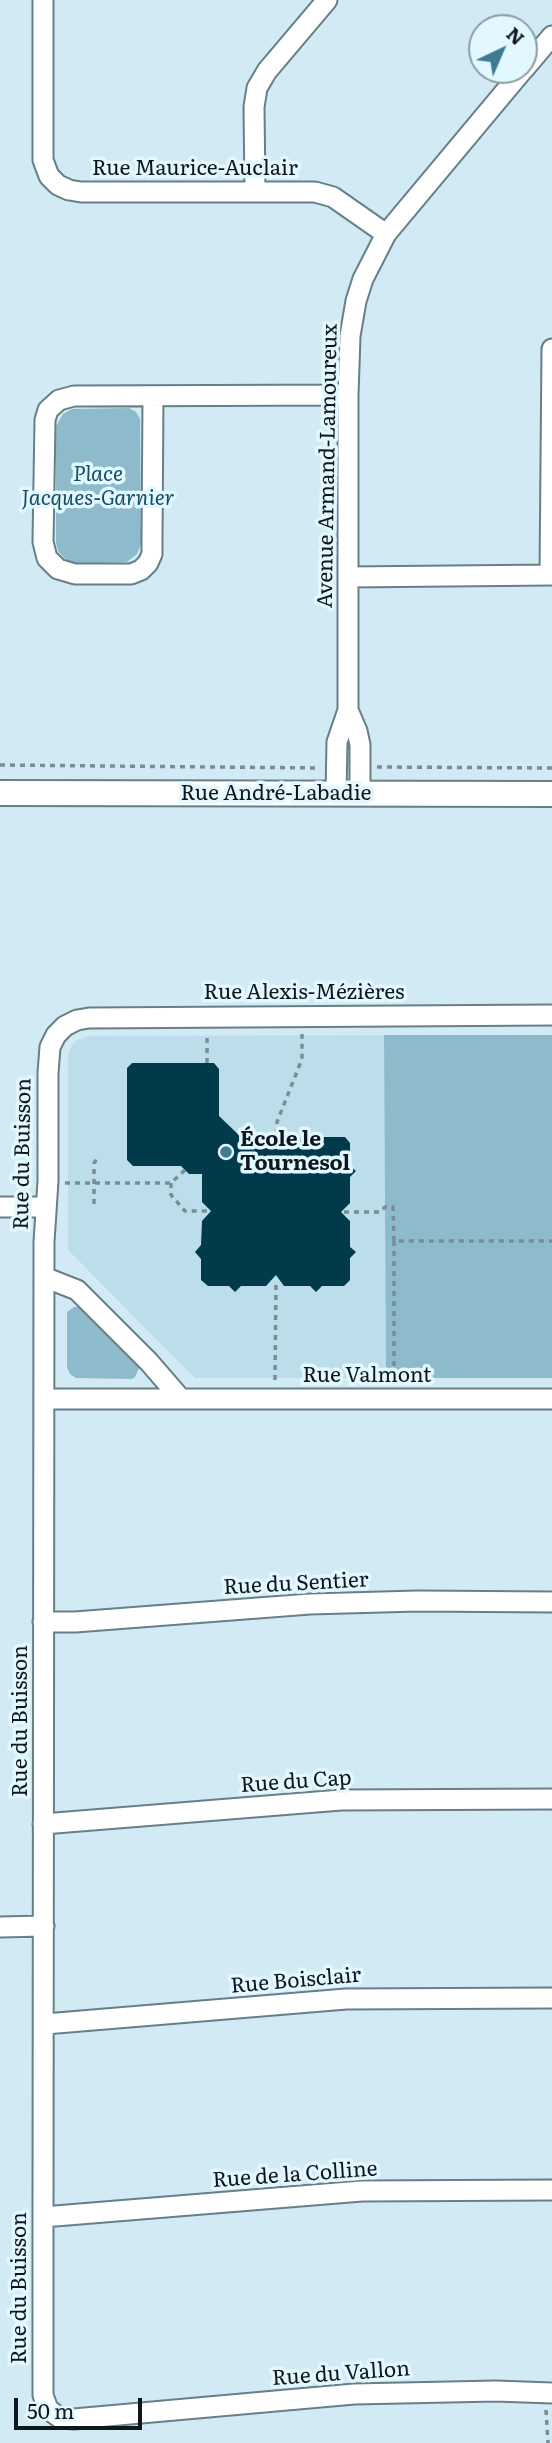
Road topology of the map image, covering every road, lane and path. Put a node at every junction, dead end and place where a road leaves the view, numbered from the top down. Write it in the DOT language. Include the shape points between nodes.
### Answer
graph roads {
  1 [pos="43,0"];
  2 [pos="327,0"];
  3 [pos="552,36"];
  4 [pos="538,52"];
  5 [pos="511,84"];
  6 [pos="255,192"];
  7 [pos="386,234"];
  8 [pos="552,349"];
  9 [pos="348,395"];
  10 [pos="153,397"];
  11 [pos="551,575"];
  12 [pos="348,577"];
  13 [pos="0,765"];
  14 [pos="374,767"];
  15 [pos="327,768"];
  16 [pos="552,768"];
  17 [pos="0,793"];
  18 [pos="348,794"];
  19 [pos="552,794"];
  20 [pos="552,1015"];
  21 [pos="60,1031"];
  22 [pos="207,1034"];
  23 [pos="302,1034"];
  24 [pos="207,1063"];
  25 [pos="276,1143"];
  26 [pos="99,1156"];
  27 [pos="185,1170"];
  28 [pos="171,1183"];
  29 [pos="65,1184"];
  30 [pos="94,1184"];
  31 [pos="94,1204"];
  32 [pos="0,1207"];
  33 [pos="46,1208"];
  34 [pos="208,1211"];
  35 [pos="344,1212"];
  36 [pos="394,1241"];
  37 [pos="552,1241"];
  38 [pos="44,1277"];
  39 [pos="276,1280"];
  40 [pos="275,1380"];
  41 [pos="394,1380"];
  42 [pos="44,1399"];
  43 [pos="181,1399"];
  44 [pos="552,1399"];
  45 [pos="552,1602"];
  46 [pos="43,1622"];
  47 [pos="552,1799"];
  48 [pos="43,1824"];
  49 [pos="44,1926"];
  50 [pos="0,1927"];
  51 [pos="552,1998"];
  52 [pos="45,2024"];
  53 [pos="552,2190"];
  54 [pos="43,2217"];
  55 [pos="549,2399"];
  56 [pos="51,2413"];
  57 [pos="548,2443"];
  1 -- 6 [label="street, Rue Maurice-Auclair" via="42,154 54,181 81,192"];
  2 -- 6 [label="street" via="257,88"];
  3 -- 4 [label="street, Avenue Armand-Lamoureux"];
  5 -- 7 [label="street, Avenue Armand-Lamoureux"];
  6 -- 7 [label="street, Rue Maurice-Auclair" via="321,193"];
  7 -- 9 [label="street, Avenue Armand-Lamoureux" via="356,301"];
  8 -- 11 [label="street"];
  9 -- 10 [label="street"];
  9 -- 12 [label="street, Avenue Armand-Lamoureux"];
  10 -- 10 [label="street" via="69,397 48,410 43,547 58,569 131,574 148,564 152,554"];
  11 -- 12 [label="street"];
  12 -- 18 [label="street, Avenue Armand-Lamoureux" via="348,710 360,744"];
  13 -- 15 [label="path, Rue André-Labadie"];
  14 -- 16 [label="path, Rue André-Labadie"];
  17 -- 18 [label="street, Rue André-Labadie"];
  18 -- 19 [label="street, Rue André-Labadie"];
  20 -- 21 [label="street, Rue Alexis-Mézières" via="111,1017 83,1019"];
  21 -- 33 [label="street, Rue du Buisson" via="48,1059"];
  22 -- 24 [label="path"];
  23 -- 25 [label="path" via="302,1059 277,1122"];
  26 -- 30 [label="path" via="94,1163"];
  27 -- 28 [label="path"];
  28 -- 30 [label="path"];
  28 -- 34 [label="path" via="171,1195 185,1211"];
  29 -- 30 [label="path"];
  30 -- 31 [label="path"];
  32 -- 33 [label="street"];
  33 -- 38 [label="street, Rue du Buisson"];
  35 -- 36 [label="path" via="380,1212 393,1207"];
  36 -- 37 [label="path"];
  36 -- 41 [label="path"];
  38 -- 42 [label="street, Rue du Buisson"];
  38 -- 43 [label="street" via="76,1290"];
  39 -- 40 [label="path"];
  42 -- 43 [label="street, Rue Valmont"];
  42 -- 46 [label="street, Rue du Buisson"];
  43 -- 44 [label="street, Rue Valmont"];
  45 -- 46 [label="street, Rue du Sentier" via="310,1604"];
  46 -- 48 [label="street, Rue du Buisson"];
  47 -- 48 [label="street, Rue du Cap" via="341,1800"];
  48 -- 49 [label="street, Rue du Buisson"];
  49 -- 50 [label="street"];
  49 -- 52 [label="street, Rue du Buisson"];
  51 -- 52 [label="street, Rue Boisclair" via="346,1999"];
  52 -- 54 [label="street, Rue du Buisson"];
  53 -- 54 [label="street, Rue de la Colline" via="362,2191"];
  54 -- 56 [label="street, Rue du Buisson" via="43,2395"];
  55 -- 56 [label="street, Rue du Vallon" via="496,2391 354,2394 74,2419"];
  55 -- 57 [label="path"];
}
